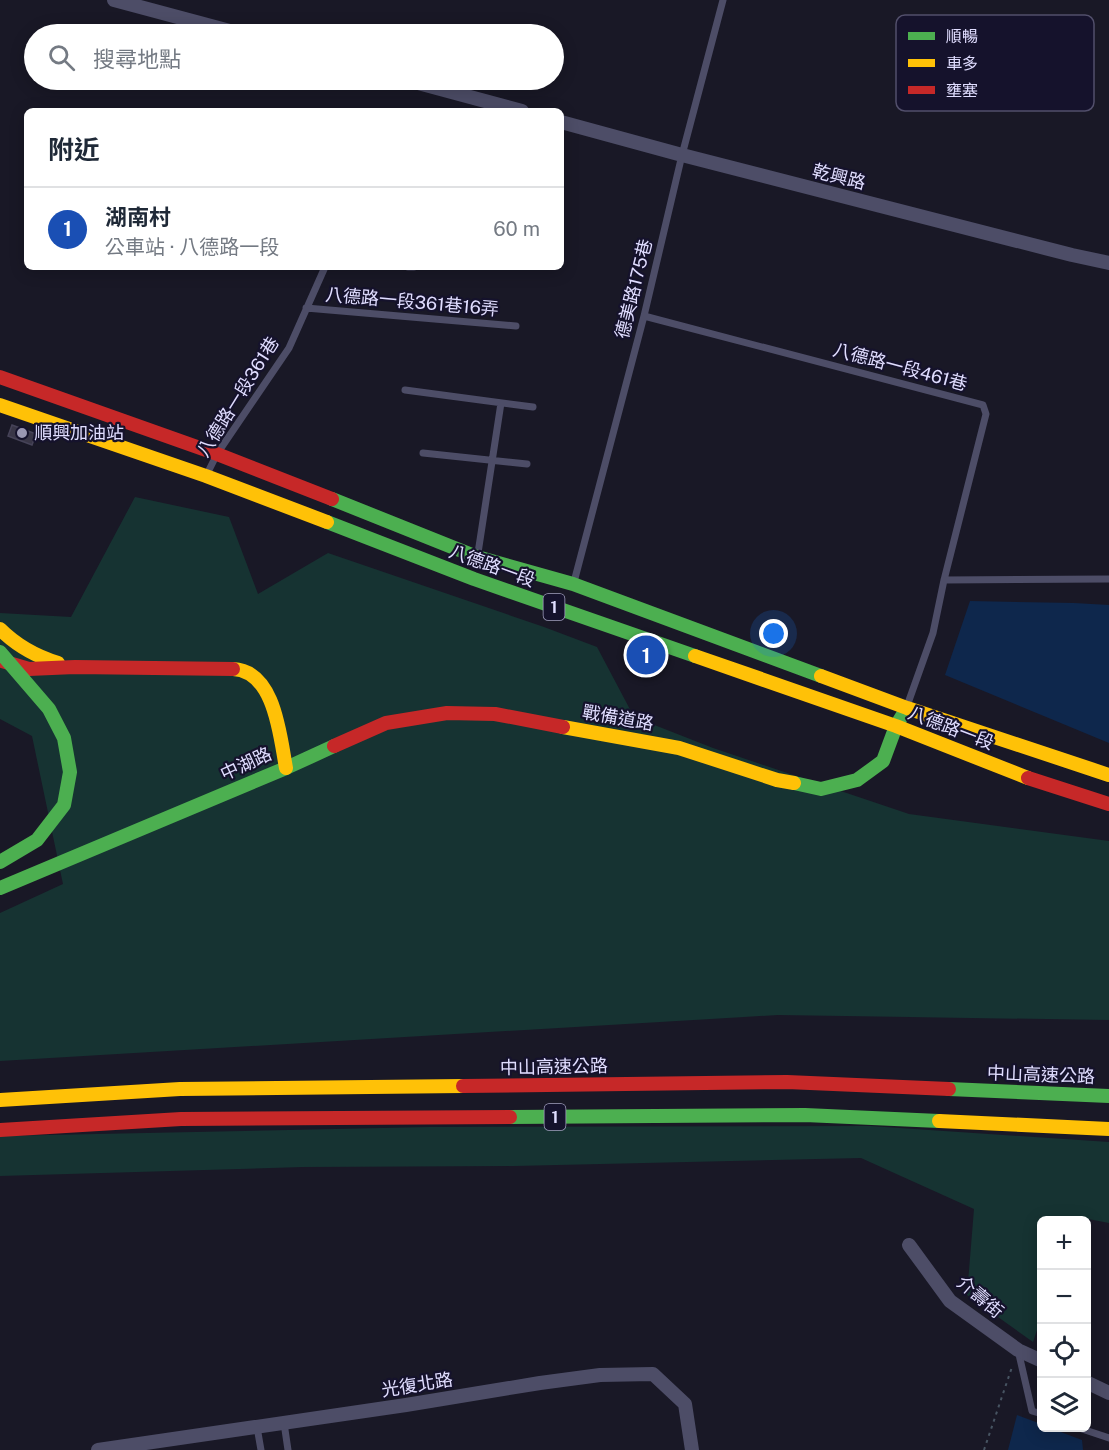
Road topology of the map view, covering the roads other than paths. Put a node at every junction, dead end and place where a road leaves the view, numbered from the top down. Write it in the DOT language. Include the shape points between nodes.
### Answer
graph roads {
  1 [pos="114,0"];
  2 [pos="723,0"];
  3 [pos="204,24"];
  4 [pos="444,90"];
  5 [pos="511,108"];
  6 [pos="564,123"];
  7 [pos="682,155"];
  8 [pos="1109,263"];
  9 [pos="324,270"];
  10 [pos="306,308"];
  11 [pos="644,316"];
  12 [pos="516,326"];
  13 [pos="0,377"];
  14 [pos="405,390"];
  15 [pos="501,403"];
  16 [pos="0,405"];
  17 [pos="533,407"];
  18 [pos="423,453"];
  19 [pos="217,454"];
  20 [pos="492,460"];
  21 [pos="527,464"];
  22 [pos="206,476"];
  23 [pos="477,557"];
  24 [pos="474,579"];
  25 [pos="1109,579"];
  26 [pos="944,580"];
  27 [pos="573,584"];
  28 [pos="0,629"];
  29 [pos="0,652"];
  30 [pos="0,661"];
  31 [pos="75,667"];
  32 [pos="907,708"];
  33 [pos="896,726"];
  34 [pos="286,768"];
  35 [pos="1109,775"];
  36 [pos="1109,804"];
  37 [pos="0,862"];
  38 [pos="0,888"];
  39 [pos="1109,1096"];
  40 [pos="0,1100"];
  41 [pos="1109,1129"];
  42 [pos="0,1130"];
  43 [pos="909,1245"];
  44 [pos="1018,1350"];
  45 [pos="1037,1359"];
  46 [pos="1091,1384"];
  47 [pos="1109,1393"];
  48 [pos="1037,1413"];
  49 [pos="284,1423"];
  50 [pos="257,1427"];
  51 [pos="1091,1432"];
  52 [pos="1109,1438"];
  53 [pos="98,1450"];
  54 [pos="261,1450"];
  55 [pos="288,1450"];
  56 [pos="692,1450"];
  1 -- 3 [label="street"];
  2 -- 7 [label="lane, 德美路175巷"];
  4 -- 5 [label="street"];
  6 -- 7 [label="street, 乾興路"];
  7 -- 8 [label="street, 乾興路"];
  7 -- 11 [label="lane, 德美路175巷"];
  9 -- 10 [label="lane, 八德路一段361巷"];
  10 -- 12 [label="lane, 八德路一段361巷16弄"];
  10 -- 19 [label="lane, 八德路一段361巷" via="289,348"];
  11 -- 26 [label="lane, 八德路一段461巷" via="983,405 986,414"];
  11 -- 27 [label="lane, 德美路175巷"];
  13 -- 19 [label="main road, 八德路一段 / 1"];
  14 -- 15 [label="lane"];
  15 -- 17 [label="lane"];
  15 -- 20 [label="lane"];
  16 -- 22 [label="main road, 八德路一段 / 1"];
  18 -- 20 [label="lane"];
  19 -- 22 [label="lane, 八德路一段361巷"];
  19 -- 23 [label="main road, 八德路一段 / 1"];
  20 -- 21 [label="lane"];
  20 -- 23 [label="lane"];
  22 -- 24 [label="main road, 八德路一段 / 1"];
  23 -- 24 [label="lane"];
  23 -- 27 [label="main road, 八德路一段 / 1"];
  24 -- 33 [label="main road, 八德路一段 / 1"];
  25 -- 26 [label="lane"];
  26 -- 32 [label="lane, 八德路一段461巷" via="933,633"];
  27 -- 32 [label="main road, 八德路一段 / 1"];
  28 -- 31 [label="main road, 中湖路" via="38,657"];
  29 -- 37 [label="main road, bridge" via="49,708 64,738 70,772 64,805 37,840"];
  30 -- 31 [label="main road, 中湖路" via="29,669"];
  31 -- 34 [label="main road, 中湖路" via="245,670 261,682 270,701"];
  32 -- 33 [label="main road, 戰備道路"];
  32 -- 35 [label="main road, 八德路一段 / 1"];
  33 -- 34 [label="main road, 戰備道路" via="883,761 857,780 821,789 777,780 679,748 495,714 447,713 386,723"];
  33 -- 36 [label="main road, 八德路一段 / 1" via="1037,781"];
  34 -- 38 [label="main road, 中湖路"];
  39 -- 40 [label="main road, 中山高速公路 / 1" via="787,1082 180,1089"];
  41 -- 42 [label="main road, 1" via="805,1115 181,1119"];
  43 -- 44 [label="street, 介壽街" via="950,1301"];
  44 -- 45 [label="street, 介壽街"];
  44 -- 48 [label="lane" via="1032,1411"];
  46 -- 47 [label="street"];
  49 -- 50 [label="street, 光復北路"];
  49 -- 55 [label="lane"];
  49 -- 56 [label="street, 光復北路" via="600,1375 653,1374 685,1404"];
  50 -- 53 [label="street, 光復北路"];
  50 -- 54 [label="lane"];
  51 -- 52 [label="lane"];
}
